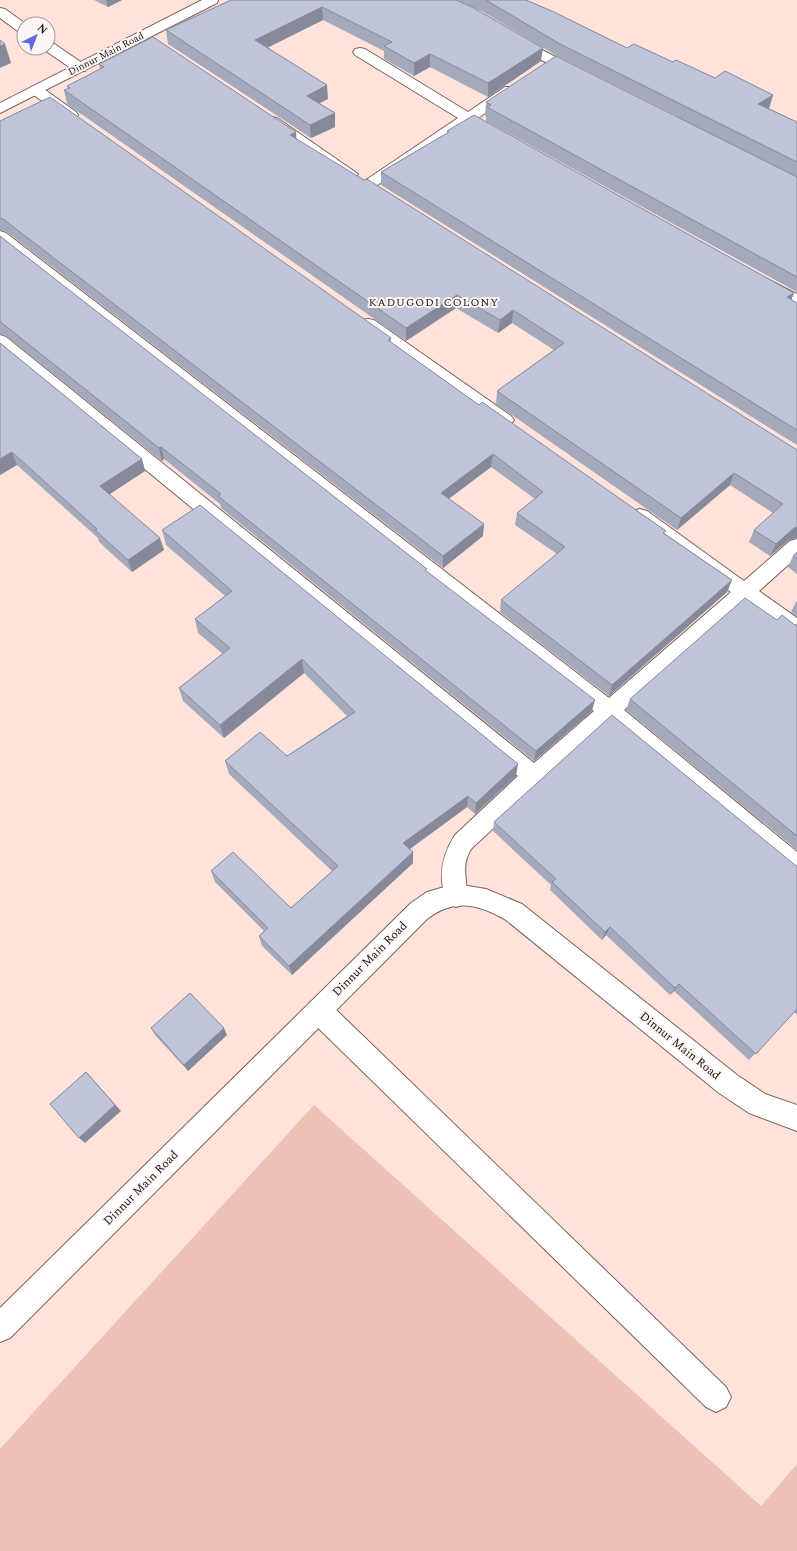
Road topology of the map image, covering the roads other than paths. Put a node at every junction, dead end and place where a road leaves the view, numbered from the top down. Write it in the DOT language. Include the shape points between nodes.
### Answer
graph roads {
  1 [pos="212,0"];
  2 [pos="0,12"];
  3 [pos="16,23"];
  4 [pos="506,34"];
  5 [pos="143,35"];
  6 [pos="156,44"];
  7 [pos="56,52"];
  8 [pos="360,52"];
  9 [pos="553,61"];
  10 [pos="80,68"];
  11 [pos="540,70"];
  12 [pos="588,79"];
  13 [pos="520,83"];
  14 [pos="36,90"];
  15 [pos="0,109"];
  16 [pos="262,115"];
  17 [pos="467,118"];
  18 [pos="82,122"];
  19 [pos="508,141"];
  20 [pos="368,185"];
  21 [pos="382,194"];
  22 [pos="0,236"];
  23 [pos="749,274"];
  24 [pos="797,301"];
  25 [pos="356,315"];
  26 [pos="0,342"];
  27 [pos="518,430"];
  28 [pos="629,508"];
  29 [pos="797,546"];
  30 [pos="746,591"];
  31 [pos="797,629"];
  32 [pos="610,711"];
  33 [pos="534,776"];
  34 [pos="797,866"];
  35 [pos="456,896"];
  36 [pos="319,1011"];
  37 [pos="797,1118"];
  38 [pos="0,1328"];
  39 [pos="716,1397"];
  1 -- 5 [label="street, Dinnur Main Road"];
  2 -- 3 [label="street"];
  4 -- 9 [label="street"];
  5 -- 6 [label="street"];
  5 -- 10 [label="street, Dinnur Main Road"];
  7 -- 10 [label="street"];
  8 -- 17 [label="street"];
  9 -- 11 [label="street"];
  9 -- 12 [label="street"];
  10 -- 14 [label="street, Dinnur Main Road"];
  13 -- 17 [label="street"];
  14 -- 15 [label="street, Dinnur Main Road"];
  14 -- 18 [label="street"];
  16 -- 20 [label="street"];
  17 -- 19 [label="street"];
  17 -- 20 [label="street"];
  20 -- 21 [label="street"];
  22 -- 32 [label="street"];
  23 -- 24 [label="street"];
  25 -- 27 [label="street"];
  26 -- 33 [label="street"];
  28 -- 30 [label="street"];
  29 -- 30 [label="street"];
  30 -- 31 [label="street"];
  30 -- 32 [label="street"];
  32 -- 33 [label="street"];
  32 -- 34 [label="street"];
  33 -- 35 [label="street" via="463,842 454,855 452,870"];
  35 -- 36 [label="street, Dinnur Main Road" via="436,900 419,911"];
  35 -- 37 [label="street, Dinnur Main Road" via="475,896 497,902 514,912 728,1084 758,1104"];
  36 -- 38 [label="street, Dinnur Main Road"];
  36 -- 39 [label="street"];
}
